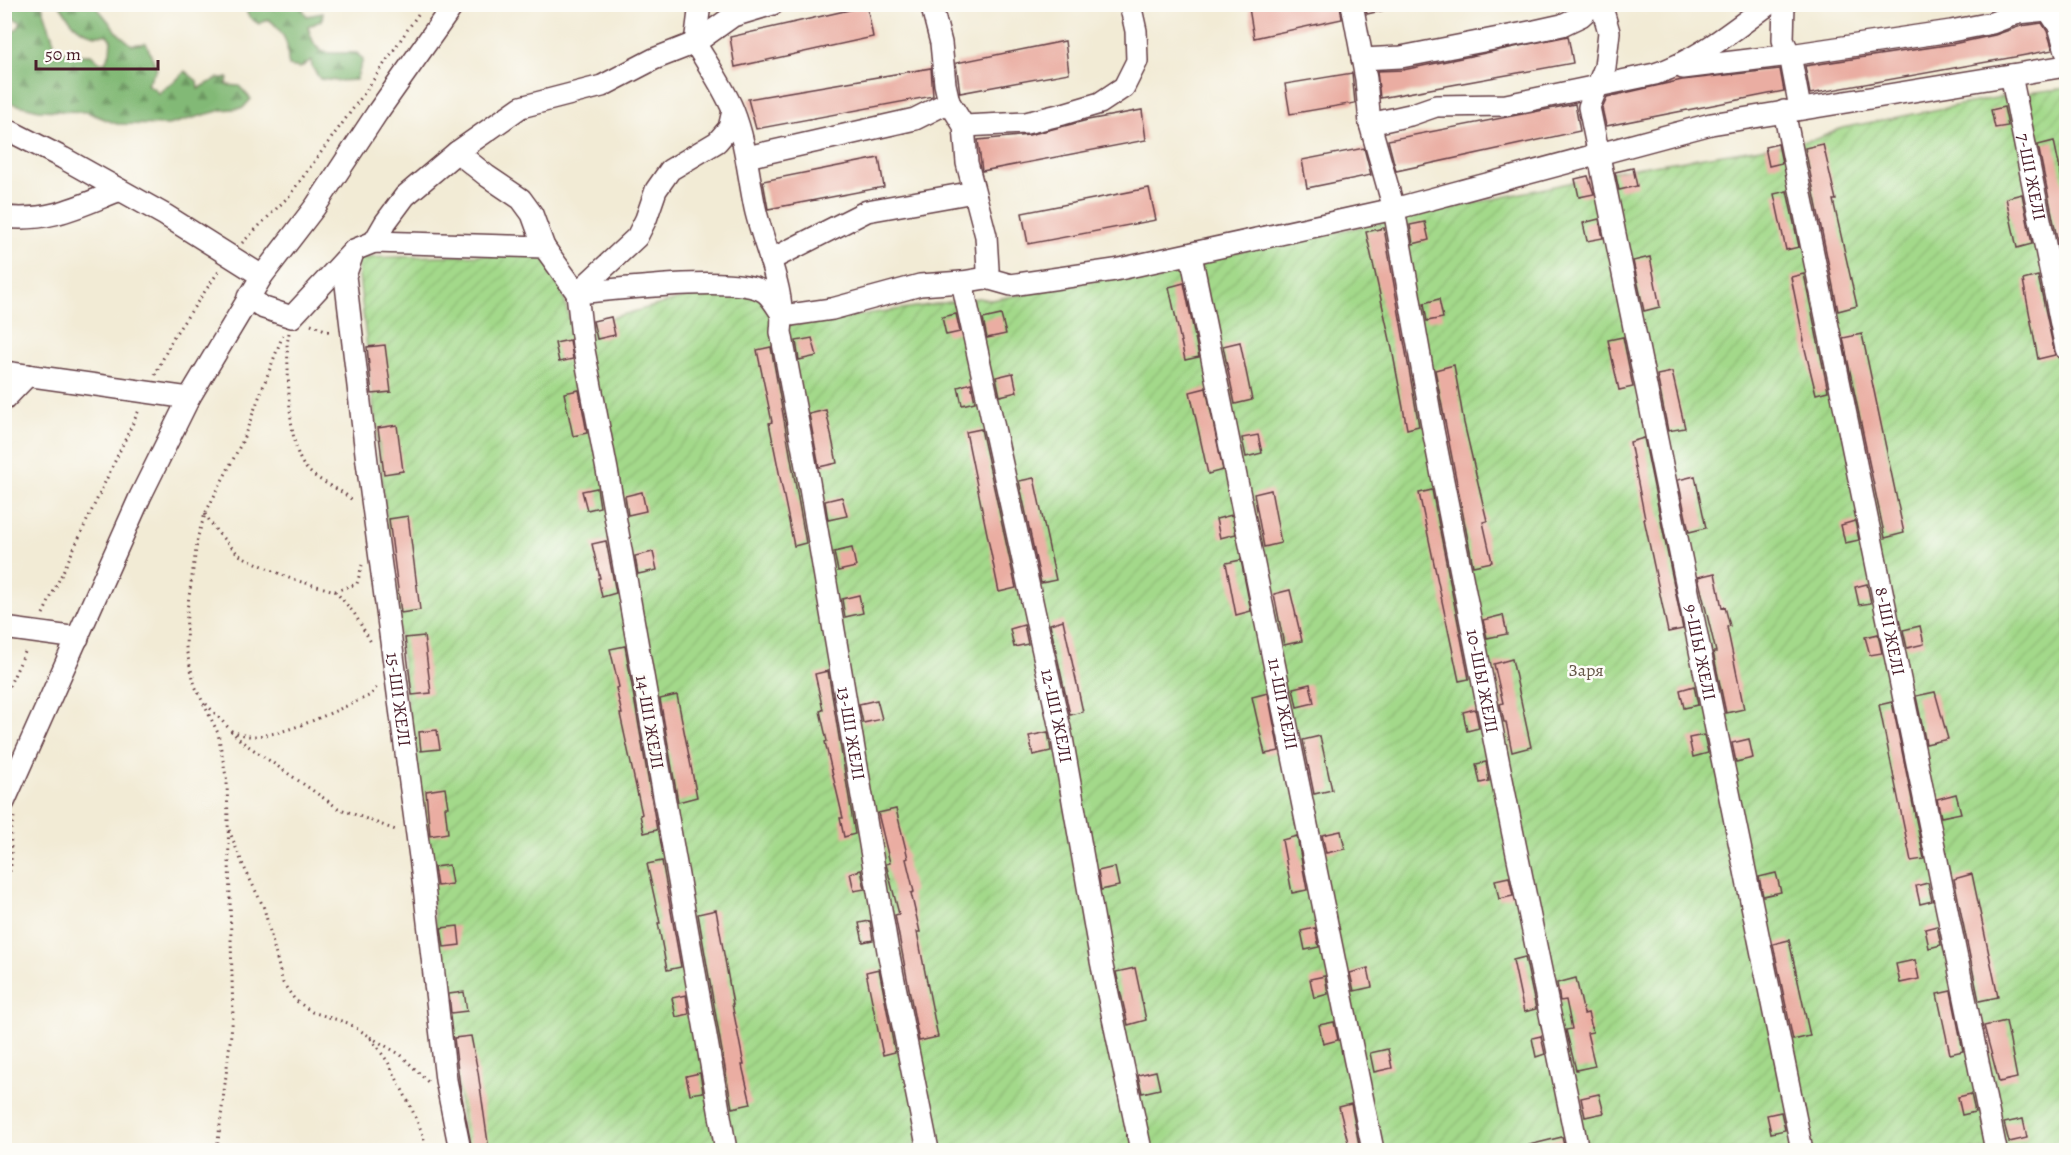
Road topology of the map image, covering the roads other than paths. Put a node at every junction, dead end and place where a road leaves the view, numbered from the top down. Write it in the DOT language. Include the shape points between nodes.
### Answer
graph roads {
  1 [pos="454,4"];
  2 [pos="700,4"];
  3 [pos="773,4"];
  4 [pos="931,4"];
  5 [pos="1130,4"];
  6 [pos="1352,4"];
  7 [pos="1594,4"];
  8 [pos="1601,4"];
  9 [pos="1769,4"];
  10 [pos="1784,4"];
  11 [pos="2052,7"];
  12 [pos="741,10"];
  13 [pos="695,43"];
  14 [pos="2067,51"];
  15 [pos="1790,55"];
  16 [pos="1362,59"];
  17 [pos="2067,66"];
  18 [pos="1667,70"];
  19 [pos="2011,75"];
  20 [pos="1595,87"];
  21 [pos="949,102"];
  22 [pos="1792,110"];
  23 [pos="733,111"];
  24 [pos="1370,124"];
  25 [pos="964,126"];
  26 [pos="4,128"];
  27 [pos="457,152"];
  28 [pos="1598,154"];
  29 [pos="747,157"];
  30 [pos="120,190"];
  31 [pos="974,192"];
  32 [pos="1394,209"];
  33 [pos="4,217"];
  34 [pos="374,242"];
  35 [pos="544,247"];
  36 [pos="354,250"];
  37 [pos="1191,255"];
  38 [pos="770,260"];
  39 [pos="262,276"];
  40 [pos="986,278"];
  41 [pos="962,282"];
  42 [pos="577,293"];
  43 [pos="248,297"];
  44 [pos="783,316"];
  45 [pos="2067,349"];
  46 [pos="4,372"];
  47 [pos="28,375"];
  48 [pos="189,398"];
  49 [pos="4,400"];
  50 [pos="4,628"];
  51 [pos="78,638"];
  52 [pos="10,808"];
  53 [pos="460,1150"];
  54 [pos="726,1150"];
  55 [pos="928,1150"];
  56 [pos="1141,1150"];
  57 [pos="1373,1150"];
  58 [pos="1578,1150"];
  59 [pos="1802,1150"];
  60 [pos="1996,1150"];
  1 -- 39 [label="street" via="315,207"];
  2 -- 13 [label="street"];
  3 -- 12 [label="street"];
  4 -- 21 [label="street"];
  5 -- 25 [label="street" via="1137,61 1124,87 1100,103 1045,119"];
  6 -- 16 [label="street, 10-ШЫ ЖЕЛІ"];
  7 -- 16 [label="street" via="1581,16 1535,31 1401,57"];
  8 -- 20 [label="street, 9-ШЫ ЖЕЛІ" via="1609,32 1605,67"];
  9 -- 18 [label="street" via="1708,49"];
  10 -- 15 [label="street, 8-ШІ ЖЕЛІ" via="1783,40"];
  11 -- 14 [label="street"];
  11 -- 15 [label="street" via="1951,31"];
  12 -- 13 [label="street"];
  13 -- 23 [label="street, 13-ШІ ЖЕЛІ"];
  13 -- 27 [label="street" via="602,86 521,107"];
  15 -- 18 [label="street"];
  15 -- 22 [label="street, 8-ШІ ЖЕЛІ"];
  16 -- 24 [label="street, 10-ШЫ ЖЕЛІ"];
  17 -- 19 [label="street"];
  18 -- 20 [label="street"];
  19 -- 22 [label="street"];
  19 -- 45 [label="street, 7-ШІ ЖЕЛІ"];
  20 -- 24 [label="street" via="1506,105 1436,106"];
  20 -- 28 [label="street, 9-ШЫ ЖЕЛІ" via="1589,107"];
  21 -- 25 [label="street"];
  21 -- 29 [label="street" via="915,119"];
  22 -- 28 [label="street" via="1712,124"];
  22 -- 60 [label="street, 8-ШІ ЖЕЛІ"];
  23 -- 29 [label="street, 13-ШІ ЖЕЛІ"];
  23 -- 42 [label="street" via="729,128 717,142 670,170 656,190 637,237"];
  24 -- 32 [label="street, 10-ШЫ ЖЕЛІ"];
  25 -- 31 [label="street"];
  26 -- 30 [label="street"];
  27 -- 34 [label="street" via="405,196"];
  27 -- 35 [label="street" via="520,199 532,214"];
  28 -- 32 [label="street"];
  28 -- 59 [label="street, 9-ШЫ ЖЕЛІ"];
  29 -- 38 [label="street, 13-ШІ ЖЕЛІ"];
  30 -- 33 [label="street" via="58,214"];
  30 -- 39 [label="street"];
  31 -- 38 [label="street" via="867,212"];
  31 -- 40 [label="street" via="986,236"];
  32 -- 37 [label="street"];
  32 -- 58 [label="street, 10-ШЫ ЖЕЛІ" via="1435,442"];
  34 -- 35 [label="street"];
  34 -- 36 [label="street"];
  35 -- 42 [label="street"];
  36 -- 43 [label="street" via="292,317 264,308"];
  36 -- 53 [label="street, 15-ШІ ЖЕЛІ" via="345,276 446,1080"];
  37 -- 40 [label="street" via="1011,285"];
  37 -- 57 [label="street, 11-ШІ ЖЕЛІ"];
  38 -- 44 [label="street, 13-ШІ ЖЕЛІ"];
  39 -- 43 [label="street"];
  40 -- 41 [label="street"];
  41 -- 44 [label="street" via="920,285 832,309"];
  41 -- 56 [label="street, 12-ШІ ЖЕЛІ" via="1062,738 1101,961"];
  42 -- 44 [label="street" via="683,283 743,285 766,292"];
  42 -- 54 [label="street, 14-ШІ ЖЕЛІ"];
  43 -- 48 [label="street"];
  44 -- 55 [label="street, 13-ШІ ЖЕЛІ" via="781,332 888,951"];
  46 -- 47 [label="street"];
  47 -- 48 [label="street"];
  47 -- 49 [label="street"];
  48 -- 51 [label="street" via="144,487"];
  50 -- 51 [label="street"];
  51 -- 52 [label="street"];
}
